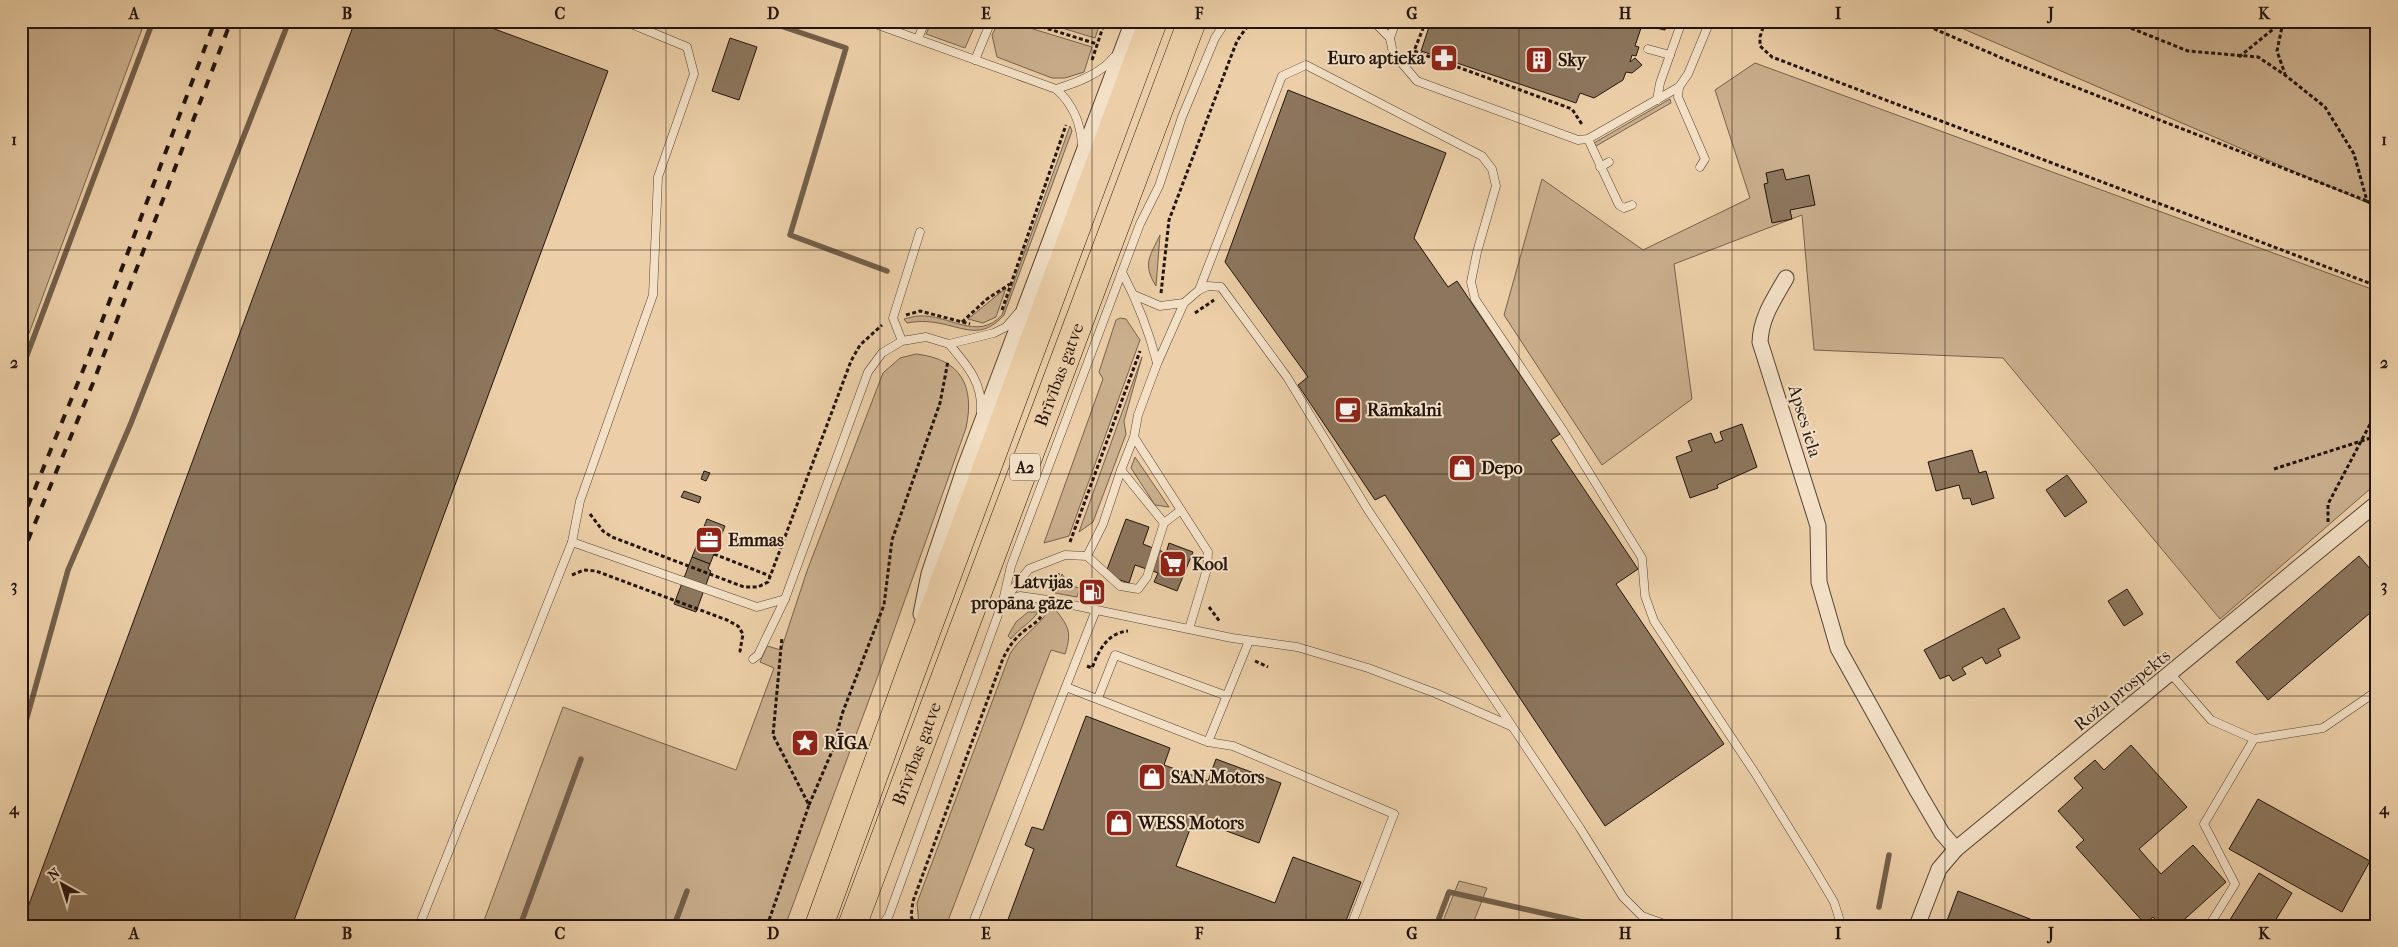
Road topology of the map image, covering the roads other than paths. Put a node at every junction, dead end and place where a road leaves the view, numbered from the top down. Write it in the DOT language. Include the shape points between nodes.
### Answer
graph roads {
  1 [pos="624,21"];
  2 [pos="867,21"];
  3 [pos="925,21"];
  4 [pos="991,21"];
  5 [pos="1134,21"];
  6 [pos="1153,21"];
  7 [pos="1192,21"];
  8 [pos="1218,21"];
  9 [pos="1226,21"];
  10 [pos="1373,21"];
  11 [pos="1396,21"];
  12 [pos="1682,21"];
  13 [pos="1710,21"];
  14 [pos="1215,38"];
  15 [pos="1390,38"];
  16 [pos="918,39"];
  17 [pos="1126,42"];
  18 [pos="1648,49"];
  19 [pos="1670,55"];
  20 [pos="975,60"];
  21 [pos="1679,88"];
  22 [pos="1056,89"];
  23 [pos="1657,100"];
  24 [pos="1686,118"];
  25 [pos="1679,123"];
  26 [pos="1588,139"];
  27 [pos="1082,153"];
  28 [pos="1609,162"];
  29 [pos="1600,167"];
  30 [pos="1700,167"];
  31 [pos="1632,205"];
  32 [pos="920,232"];
  33 [pos="1122,272"];
  34 [pos="1786,278"];
  35 [pos="1199,290"];
  36 [pos="1134,295"];
  37 [pos="1026,302"];
  38 [pos="1184,303"];
  39 [pos="902,341"];
  40 [pos="948,344"];
  41 [pos="1157,364"];
  42 [pos="980,424"];
  43 [pos="1134,437"];
  44 [pos="1121,470"];
  45 [pos="2377,503"];
  46 [pos="1181,510"];
  47 [pos="1164,523"];
  48 [pos="572,542"];
  49 [pos="1087,556"];
  50 [pos="785,599"];
  51 [pos="1004,601"];
  52 [pos="1096,610"];
  53 [pos="1189,629"];
  54 [pos="1249,641"];
  55 [pos="753,659"];
  56 [pos="911,672"];
  57 [pos="2171,674"];
  58 [pos="1066,687"];
  59 [pos="2377,687"];
  60 [pos="1227,696"];
  61 [pos="1098,698"];
  62 [pos="1511,726"];
  63 [pos="2254,739"];
  64 [pos="1208,742"];
  65 [pos="1956,849"];
  66 [pos="888,915"];
  67 [pos="419,926"];
  68 [pos="819,926"];
  69 [pos="852,926"];
  70 [pos="882,926"];
  71 [pos="889,926"];
  72 [pos="976,926"];
  73 [pos="1350,926"];
  74 [pos="1670,926"];
  75 [pos="1840,926"];
  76 [pos="1918,926"];
  77 [pos="2209,926"];
  1 -- 48 [label="lane" via="687,47 694,74 658,177 653,295 580,501"];
  2 -- 16 [label="lane"];
  3 -- 16 [label="lane"];
  4 -- 20 [label="lane"];
  5 -- 17 [label="street"];
  6 -- 56 [label="highway, Brīvības gatve / A2"];
  7 -- 69 [label="highway, Brīvības gatve / A2"];
  8 -- 14 [label="lane"];
  9 -- 14 [label="lane"];
  10 -- 15 [label="lane"];
  11 -- 15 [label="lane"];
  12 -- 19 [label="lane"];
  13 -- 21 [label="lane"];
  14 -- 33 [label="lane" via="1182,117 1159,186"];
  15 -- 26 [label="lane" via="1394,53 1417,81 1578,140"];
  16 -- 20 [label="lane"];
  17 -- 22 [label="lane" via="1106,68"];
  17 -- 27 [label="street"];
  18 -- 19 [label="lane"];
  19 -- 23 [label="lane"];
  20 -- 22 [label="lane"];
  21 -- 23 [label="lane"];
  21 -- 24 [label="lane" via="1678,97"];
  22 -- 27 [label="lane" via="1072,106 1079,123"];
  23 -- 26 [label="lane"];
  24 -- 25 [label="lane"];
  24 -- 30 [label="lane" via="1706,159"];
  26 -- 29 [label="lane"];
  27 -- 37 [label="street"];
  28 -- 29 [label="lane"];
  29 -- 31 [label="lane" via="1619,205 1624,208"];
  32 -- 39 [label="lane" via="893,318"];
  33 -- 36 [label="lane"];
  33 -- 51 [label="lane" via="1011,566"];
  34 -- 65 [label="street, Apses iela" via="1761,326 1760,342 1818,526 1819,582 1838,648 1942,833"];
  35 -- 38 [label="lane"];
  35 -- 62 [label="lane" via="1208,286 1221,287 1287,377 1368,510"];
  35 -- 75 [label="lane" via="1282,76 1306,65 1482,156 1492,169 1496,186 1471,282 1475,300 1564,432 1642,558 1645,596 1654,621 1812,865 1834,902"];
  36 -- 38 [label="lane" via="1160,306"];
  36 -- 41 [label="lane"];
  37 -- 40 [label="lane" via="1006,327"];
  37 -- 42 [label="street"];
  38 -- 41 [label="lane"];
  39 -- 40 [label="lane" via="926,337"];
  39 -- 50 [label="lane" via="882,353 868,372"];
  40 -- 42 [label="lane" via="972,370 979,387"];
  41 -- 43 [label="lane" via="1138,415"];
  42 -- 56 [label="street" via="929,574"];
  43 -- 44 [label="lane"];
  43 -- 46 [label="lane"];
  44 -- 47 [label="lane"];
  44 -- 49 [label="lane" via="1103,524"];
  45 -- 57 [label="street, Rožu prospekts"];
  46 -- 47 [label="lane"];
  46 -- 53 [label="lane" via="1208,552 1207,569"];
  47 -- 49 [label="lane" via="1148,577 1138,589 1120,586"];
  48 -- 50 [label="lane" via="757,607"];
  48 -- 67 [label="lane"];
  49 -- 51 [label="lane" via="1065,555 1029,568"];
  50 -- 55 [label="lane" via="758,656"];
  51 -- 52 [label="lane" via="1020,596"];
  51 -- 66 [label="lane"];
  52 -- 53 [label="lane"];
  52 -- 58 [label="lane"];
  53 -- 54 [label="lane"];
  54 -- 60 [label="lane"];
  54 -- 62 [label="lane" via="1297,647 1368,668"];
  56 -- 68 [label="highway, Brīvības gatve / A2"];
  57 -- 63 [label="lane" via="2211,720"];
  57 -- 65 [label="street, Rožu prospekts"];
  58 -- 61 [label="lane"];
  58 -- 72 [label="lane" via="974,920"];
  59 -- 63 [label="lane" via="2374,693 2323,728"];
  60 -- 61 [label="lane" via="1115,655"];
  60 -- 64 [label="lane"];
  61 -- 64 [label="lane"];
  62 -- 74 [label="lane" via="1623,897 1642,916"];
  63 -- 77 [label="lane" via="2204,824 2235,884"];
  64 -- 73 [label="lane" via="1233,746 1394,814"];
  65 -- 76 [label="street, Rožu prospekts" via="1939,869"];
  66 -- 70 [label="lane"];
  66 -- 71 [label="lane"];
}
